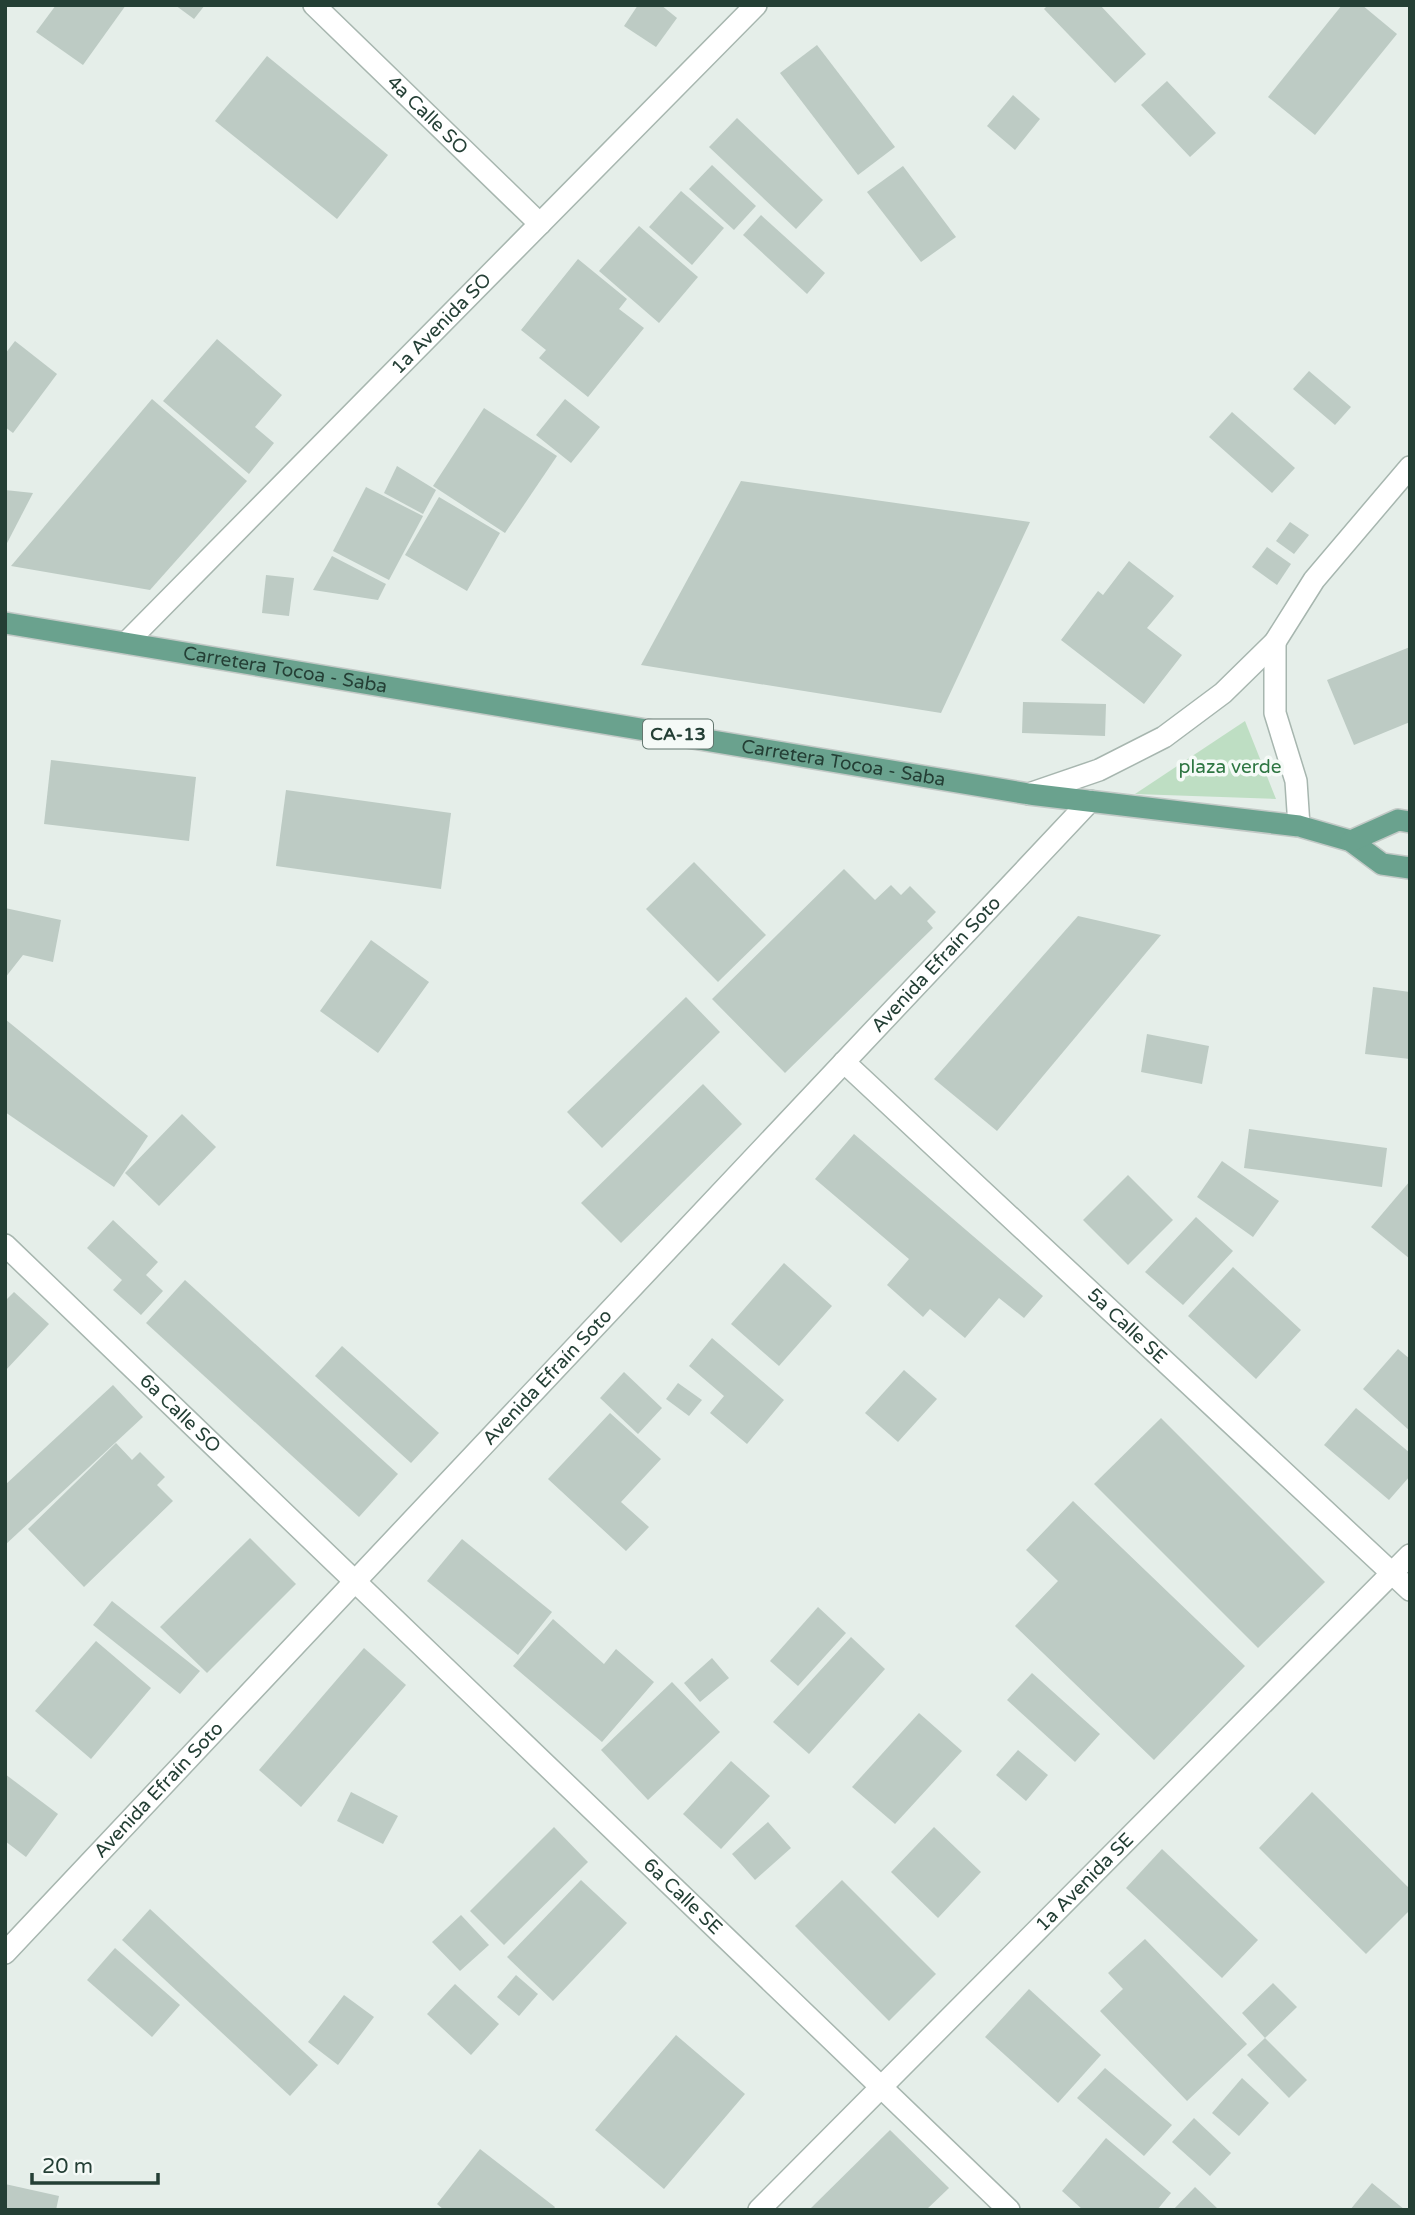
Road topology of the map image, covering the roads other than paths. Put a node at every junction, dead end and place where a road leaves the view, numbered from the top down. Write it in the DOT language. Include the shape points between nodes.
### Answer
graph roads {
  1 [pos="314,5"];
  2 [pos="756,5"];
  3 [pos="540,224"];
  4 [pos="1410,467"];
  5 [pos="5,623"];
  6 [pos="128,641"];
  7 [pos="1275,642"];
  8 [pos="1029,794"];
  9 [pos="1090,801"];
  10 [pos="1410,822"];
  11 [pos="1299,826"];
  12 [pos="1351,841"];
  13 [pos="1410,868"];
  14 [pos="844,1062"];
  15 [pos="5,1245"];
  16 [pos="1410,1555"];
  17 [pos="1393,1574"];
  18 [pos="357,1580"];
  19 [pos="1410,1590"];
  20 [pos="5,1953"];
  21 [pos="882,2085"];
  22 [pos="759,2210"];
  23 [pos="1009,2210"];
  1 -- 3 [label="street, 4a Calle SO"];
  2 -- 3 [label="street, 1a Avenida SO"];
  3 -- 6 [label="street, 1a Avenida SO"];
  4 -- 7 [label="street" via="1314,580"];
  5 -- 6 [label="main road, Carretera Tocoa - Saba / CA-13"];
  6 -- 8 [label="main road, Carretera Tocoa - Saba / CA-13"];
  7 -- 8 [label="street" via="1223,693 1164,737 1099,770"];
  7 -- 11 [label="street" via="1275,713 1296,780"];
  8 -- 9 [label="main road, Carretera Tocoa - Saba / CA-13"];
  9 -- 11 [label="main road, Carretera Tocoa - Saba / CA-13"];
  9 -- 14 [label="street, Avenida Efraín Soto"];
  10 -- 12 [label="main road" via="1398,820"];
  11 -- 12 [label="main road, Carretera Tocoa - Saba / CA-13"];
  12 -- 13 [label="main road, Carretera Tocoa - Saba / CA-13" via="1382,864"];
  14 -- 17 [label="street, 5a Calle SE"];
  14 -- 18 [label="street, Avenida Efraín Soto"];
  15 -- 18 [label="street, 6a Calle SO"];
  16 -- 17 [label="street, 1a Avenida SE"];
  17 -- 19 [label="street, 5a Calle SE"];
  17 -- 21 [label="street, 1a Avenida SE"];
  18 -- 20 [label="street, Avenida Efraín Soto"];
  18 -- 21 [label="street, 6a Calle SE"];
  21 -- 22 [label="street, 1a Avenida SE"];
  21 -- 23 [label="street, 6a Calle SE"];
}
